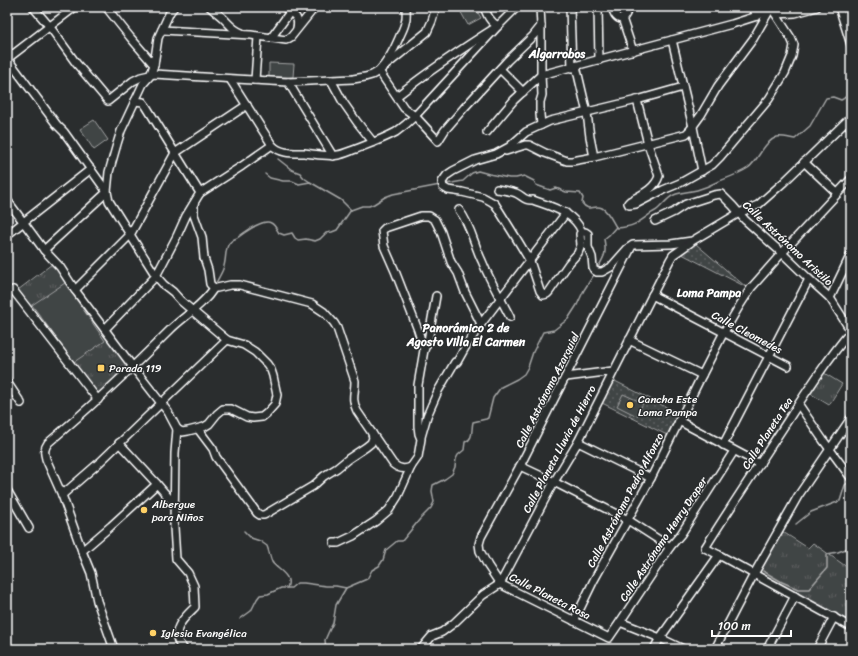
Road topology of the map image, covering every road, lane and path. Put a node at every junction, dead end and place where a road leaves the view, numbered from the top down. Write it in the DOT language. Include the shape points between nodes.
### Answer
graph roads {
  1 [pos="33,7"];
  2 [pos="75,7"];
  3 [pos="106,7"];
  4 [pos="174,7"];
  5 [pos="210,7"];
  6 [pos="284,7"];
  7 [pos="315,7"];
  8 [pos="406,7"];
  9 [pos="436,7"];
  10 [pos="484,7"];
  11 [pos="516,7"];
  12 [pos="540,7"];
  13 [pos="570,7"];
  14 [pos="598,7"];
  15 [pos="612,7"];
  16 [pos="628,7"];
  17 [pos="753,7"];
  18 [pos="817,7"];
  19 [pos="839,7"];
  20 [pos="773,9"];
  21 [pos="290,12"];
  22 [pos="758,16"];
  23 [pos="622,18"];
  24 [pos="498,26"];
  25 [pos="541,26"];
  26 [pos="50,27"];
  27 [pos="297,28"];
  28 [pos="162,30"];
  29 [pos="254,36"];
  30 [pos="271,38"];
  31 [pos="672,40"];
  32 [pos="851,45"];
  33 [pos="633,51"];
  34 [pos="7,59"];
  35 [pos="600,60"];
  36 [pos="154,65"];
  37 [pos="574,67"];
  38 [pos="500,69"];
  39 [pos="379,71"];
  40 [pos="541,75"];
  41 [pos="150,76"];
  42 [pos="230,79"];
  43 [pos="255,80"];
  44 [pos="331,80"];
  45 [pos="288,82"];
  46 [pos="683,87"];
  47 [pos="523,92"];
  48 [pos="397,96"];
  49 [pos="637,100"];
  50 [pos="135,101"];
  51 [pos="247,105"];
  52 [pos="587,113"];
  53 [pos="690,114"];
  54 [pos="701,115"];
  55 [pos="415,116"];
  56 [pos="851,117"];
  57 [pos="542,125"];
  58 [pos="693,127"];
  59 [pos="487,132"];
  60 [pos="373,142"];
  61 [pos="648,144"];
  62 [pos="272,145"];
  63 [pos="175,153"];
  64 [pos="496,154"];
  65 [pos="334,156"];
  66 [pos="594,157"];
  67 [pos="804,162"];
  68 [pos="91,169"];
  69 [pos="702,171"];
  70 [pos="851,179"];
  71 [pos="497,188"];
  72 [pos="107,192"];
  73 [pos="200,193"];
  74 [pos="838,193"];
  75 [pos="7,200"];
  76 [pos="194,204"];
  77 [pos="459,210"];
  78 [pos="566,213"];
  79 [pos="739,213"];
  80 [pos="655,221"];
  81 [pos="24,222"];
  82 [pos="582,232"];
  83 [pos="7,235"];
  84 [pos="130,235"];
  85 [pos="692,241"];
  86 [pos="633,245"];
  87 [pos="44,250"];
  88 [pos="782,253"];
  89 [pos="851,254"];
  90 [pos="530,261"];
  91 [pos="156,276"];
  92 [pos="809,279"];
  93 [pos="214,288"];
  94 [pos="13,290"];
  95 [pos="76,290"];
  96 [pos="652,295"];
  97 [pos="436,296"];
  98 [pos="500,298"];
  99 [pos="830,298"];
  100 [pos="192,310"];
  101 [pos="510,317"];
  102 [pos="481,324"];
  103 [pos="105,329"];
  104 [pos="851,331"];
  105 [pos="724,332"];
  106 [pos="227,340"];
  107 [pos="629,340"];
  108 [pos="424,350"];
  109 [pos="769,356"];
  110 [pos="788,366"];
  111 [pos="132,367"];
  112 [pos="613,371"];
  113 [pos="702,375"];
  114 [pos="566,377"];
  115 [pos="7,382"];
  116 [pos="98,400"];
  117 [pos="21,403"];
  118 [pos="162,404"];
  119 [pos="798,405"];
  120 [pos="851,418"];
  121 [pos="679,421"];
  122 [pos="177,429"];
  123 [pos="198,429"];
  124 [pos="372,433"];
  125 [pos="420,439"];
  126 [pos="578,442"];
  127 [pos="119,443"];
  128 [pos="723,445"];
  129 [pos="830,449"];
  130 [pos="734,451"];
  131 [pos="760,464"];
  132 [pos="520,466"];
  133 [pos="411,467"];
  134 [pos="850,474"];
  135 [pos="651,478"];
  136 [pos="554,482"];
  137 [pos="157,484"];
  138 [pos="7,490"];
  139 [pos="62,495"];
  140 [pos="175,506"];
  141 [pos="628,520"];
  142 [pos="29,528"];
  143 [pos="334,542"];
  144 [pos="479,544"];
  145 [pos="670,547"];
  146 [pos="82,551"];
  147 [pos="719,555"];
  148 [pos="754,574"];
  149 [pos="500,584"];
  150 [pos="795,596"];
  151 [pos="834,617"];
  152 [pos="574,621"];
  153 [pos="620,622"];
  154 [pos="851,627"];
  155 [pos="609,638"];
  156 [pos="660,638"];
  157 [pos="114,649"];
  158 [pos="184,649"];
  159 [pos="421,649"];
  160 [pos="654,649"];
  161 [pos="683,649"];
  162 [pos="715,649"];
  163 [pos="767,649"];
  164 [pos="817,649"];
  1 -- 26 [label="street"];
  2 -- 26 [label="street"];
  3 -- 36 [label="street"];
  4 -- 28 [label="street"];
  5 -- 29 [label="street" via="235,30"];
  6 -- 21 [label="street"];
  7 -- 27 [label="street"];
  8 -- 39 [label="street" via="406,22 395,48"];
  9 -- 39 [label="street" via="427,32"];
  10 -- 24 [label="street" via="489,19"];
  11 -- 24 [label="street"];
  12 -- 25 [label="street"];
  13 -- 37 [label="street"];
  14 -- 35 [label="street"];
  15 -- 23 [label="street" via="618,18"];
  16 -- 23 [label="street" via="626,16"];
  17 -- 22 [label="street"];
  18 -- 20 [label="street" via="795,13"];
  19 -- 32 [label="street"];
  20 -- 22 [label="street"];
  20 -- 54 [label="street" via="718,86"];
  20 -- 69 [label="street" via="794,45 785,73 764,106 720,157"];
  21 -- 27 [label="street" via="298,20"];
  21 -- 30 [label="street"];
  22 -- 31 [label="street"];
  23 -- 33 [label="street"];
  24 -- 48 [label="street" via="461,49"];
  24 -- 55 [label="street"];
  25 -- 38 [label="street"];
  25 -- 40 [label="street"];
  26 -- 34 [label="street"];
  26 -- 41 [label="street" via="108,101 133,81"];
  27 -- 30 [label="street" via="286,40"];
  28 -- 29 [label="street"];
  28 -- 36 [label="street" via="156,45"];
  29 -- 30 [label="street"];
  29 -- 43 [label="street"];
  31 -- 33 [label="street"];
  31 -- 46 [label="street"];
  33 -- 35 [label="street"];
  34 -- 68 [label="street"];
  35 -- 37 [label="street"];
  36 -- 41 [label="street"];
  37 -- 40 [label="street"];
  37 -- 52 [label="street"];
  38 -- 47 [label="street"];
  38 -- 55 [label="street" via="438,141"];
  39 -- 44 [label="street" via="365,77"];
  39 -- 48 [label="street"];
  40 -- 47 [label="street"];
  40 -- 57 [label="street"];
  41 -- 42 [label="street" via="154,74"];
  41 -- 50 [label="street"];
  42 -- 43 [label="street"];
  42 -- 51 [label="street"];
  43 -- 45 [label="street"];
  44 -- 45 [label="street"];
  44 -- 60 [label="street" via="343,102"];
  45 -- 65 [label="street"];
  46 -- 49 [label="street"];
  46 -- 53 [label="street"];
  47 -- 59 [label="street"];
  48 -- 55 [label="street" via="404,108"];
  49 -- 52 [label="street"];
  49 -- 61 [label="street"];
  50 -- 63 [label="street" via="143,102"];
  50 -- 72 [label="street" via="121,131 109,172"];
  51 -- 62 [label="street"];
  51 -- 63 [label="street"];
  52 -- 57 [label="street"];
  52 -- 66 [label="street"];
  53 -- 54 [label="street" via="694,119"];
  53 -- 58 [label="street"];
  54 -- 58 [label="street"];
  55 -- 60 [label="street" via="395,132"];
  56 -- 67 [label="street, Calle Planeta Lluvia de Hierro"];
  57 -- 64 [label="street" via="526,132 509,147"];
  58 -- 61 [label="street" via="686,134"];
  58 -- 69 [label="street"];
  60 -- 65 [label="street"];
  61 -- 66 [label="street"];
  61 -- 69 [label="street" via="659,176 646,193 630,201 629,205 636,204"];
  62 -- 65 [label="street" via="281,151"];
  62 -- 73 [label="street"];
  63 -- 73 [label="street"];
  63 -- 84 [label="street"];
  64 -- 66 [label="street" via="529,145 567,161"];
  64 -- 90 [label="street" via="475,160 453,171 444,179 442,185 448,190 470,193 492,202"];
  67 -- 74 [label="street"];
  67 -- 79 [label="street, Calle Planeta Lluvia de Hierro" via="758,205"];
  68 -- 72 [label="street"];
  68 -- 81 [label="street"];
  70 -- 74 [label="street, Calle Astrónomo Pedro Alfonzo"];
  71 -- 78 [label="street"];
  72 -- 84 [label="street" via="109,201"];
  72 -- 87 [label="street"];
  73 -- 76 [label="street"];
  74 -- 88 [label="street, Calle Astrónomo Pedro Alfonzo"];
  75 -- 81 [label="street"];
  76 -- 91 [label="street"];
  76 -- 93 [label="street" via="194,215 202,238 210,284"];
  77 -- 98 [label="street"];
  78 -- 82 [label="street" via="580,226"];
  78 -- 90 [label="street"];
  79 -- 80 [label="street, Calle Astrónomo Aristilo" via="721,194 686,204"];
  79 -- 85 [label="street, Calle Planeta Lluvia de Hierro"];
  79 -- 88 [label="street, Calle Astrónomo Aristilo"];
  81 -- 83 [label="street"];
  81 -- 87 [label="street"];
  82 -- 86 [label="street" via="588,234 588,247 593,268 597,272 611,267 626,249"];
  82 -- 90 [label="street" via="578,253 547,294 543,295 540,291"];
  84 -- 91 [label="street"];
  84 -- 95 [label="street"];
  85 -- 86 [label="street"];
  85 -- 96 [label="street, Calle Planeta Lluvia de Hierro" via="673,255"];
  86 -- 114 [label="street, Calle Astrónomo Azarquiel"];
  87 -- 95 [label="street"];
  88 -- 92 [label="street, Calle Astrónomo Aristilo"];
  88 -- 105 [label="street, Calle Astrónomo Pedro Alfonzo" via="751,288"];
  89 -- 99 [label="street"];
  90 -- 98 [label="street"];
  91 -- 100 [label="street"];
  91 -- 103 [label="street"];
  92 -- 99 [label="street, Calle Astrónomo Aristilo"];
  92 -- 109 [label="street"];
  93 -- 100 [label="street" via="205,300"];
  93 -- 124 [label="street" via="240,285 312,304 324,312 334,323 355,381 354,404"];
  94 -- 116 [label="street"];
  95 -- 103 [label="street"];
  96 -- 105 [label="street, Calle Cleomedes"];
  96 -- 107 [label="street, Calle Planeta Lluvia de Hierro"];
  97 -- 108 [label="street" via="428,342"];
  98 -- 101 [label="street"];
  98 -- 102 [label="street"];
  99 -- 104 [label="street, Calle Astrónomo Aristilo"];
  100 -- 106 [label="street"];
  100 -- 111 [label="street"];
  102 -- 108 [label="street" via="451,262 435,220 429,216 421,216 385,228 382,231 384,246"];
  102 -- 125 [label="street" via="438,391"];
  103 -- 111 [label="street"];
  104 -- 119 [label="street, Calle Planeta Tea"];
  105 -- 109 [label="street, Calle Cleomedes"];
  105 -- 113 [label="street, Calle Astrónomo Pedro Alfonzo"];
  106 -- 118 [label="street"];
  106 -- 123 [label="street" via="244,345 267,364 273,376 277,399 267,413 258,418 223,409 208,424"];
  107 -- 112 [label="street, Calle Planeta Lluvia de Hierro"];
  107 -- 113 [label="street"];
  108 -- 125 [label="street" via="418,385"];
  109 -- 110 [label="street, Calle Cleomedes"];
  109 -- 128 [label="street"];
  111 -- 116 [label="street"];
  111 -- 118 [label="street"];
  112 -- 114 [label="street"];
  112 -- 126 [label="street, Calle Planeta Lluvia de Hierro"];
  113 -- 121 [label="street, Calle Astrónomo Pedro Alfonzo"];
  114 -- 132 [label="street, Calle Astrónomo Azarquiel"];
  115 -- 117 [label="street"];
  116 -- 139 [label="street" via="46,446 45,454"];
  118 -- 122 [label="street"];
  118 -- 127 [label="street"];
  119 -- 129 [label="street"];
  119 -- 131 [label="street, Calle Planeta Tea"];
  120 -- 129 [label="street"];
  121 -- 128 [label="street"];
  121 -- 135 [label="street, Calle Astrónomo Pedro Alfonzo"];
  122 -- 123 [label="street" via="182,432"];
  122 -- 140 [label="street"];
  123 -- 124 [label="street" via="260,515 313,486 371,443"];
  124 -- 133 [label="street" via="397,468"];
  125 -- 133 [label="street" via="418,457"];
  126 -- 135 [label="street"];
  126 -- 136 [label="street, Calle Planeta Lluvia de Hierro"];
  127 -- 137 [label="street"];
  127 -- 139 [label="street"];
  128 -- 130 [label="street"];
  129 -- 134 [label="street"];
  129 -- 148 [label="street" via="798,496"];
  130 -- 131 [label="street"];
  130 -- 145 [label="street, Calle Astrónomo Henry Draper"];
  131 -- 147 [label="street, Calle Planeta Tea" via="705,548"];
  132 -- 136 [label="street"];
  132 -- 144 [label="street, Calle Astrónomo Azarquiel"];
  133 -- 143 [label="street" via="395,502 383,516 353,536 338,543"];
  135 -- 141 [label="street, Calle Astrónomo Pedro Alfonzo"];
  136 -- 141 [label="street"];
  136 -- 149 [label="street, Calle Planeta Lluvia de Hierro"];
  137 -- 140 [label="street"];
  137 -- 146 [label="street"];
  138 -- 142 [label="street"];
  139 -- 146 [label="street"];
  140 -- 158 [label="street" via="176,559 188,573 194,586 195,607 180,624 177,633 178,642"];
  141 -- 145 [label="street"];
  141 -- 152 [label="street, Calle Astrónomo Pedro Alfonzo"];
  144 -- 149 [label="street, Calle Planeta Rosa" via="482,557"];
  145 -- 153 [label="street, Calle Astrónomo Henry Draper"];
  146 -- 157 [label="street"];
  147 -- 148 [label="street"];
  147 -- 156 [label="street"];
  148 -- 150 [label="street"];
  148 -- 162 [label="street"];
  149 -- 152 [label="street, Calle Planeta Rosa"];
  149 -- 159 [label="street, Calle Planeta Lluvia de Hierro" via="454,623 432,636"];
  150 -- 151 [label="street"];
  150 -- 163 [label="street"];
  151 -- 154 [label="street"];
  151 -- 164 [label="street"];
  152 -- 155 [label="street, Calle Planeta Rosa"];
  153 -- 155 [label="street, Calle Astrónomo Henry Draper"];
  153 -- 156 [label="street"];
  156 -- 160 [label="street"];
  156 -- 161 [label="street"];
}
